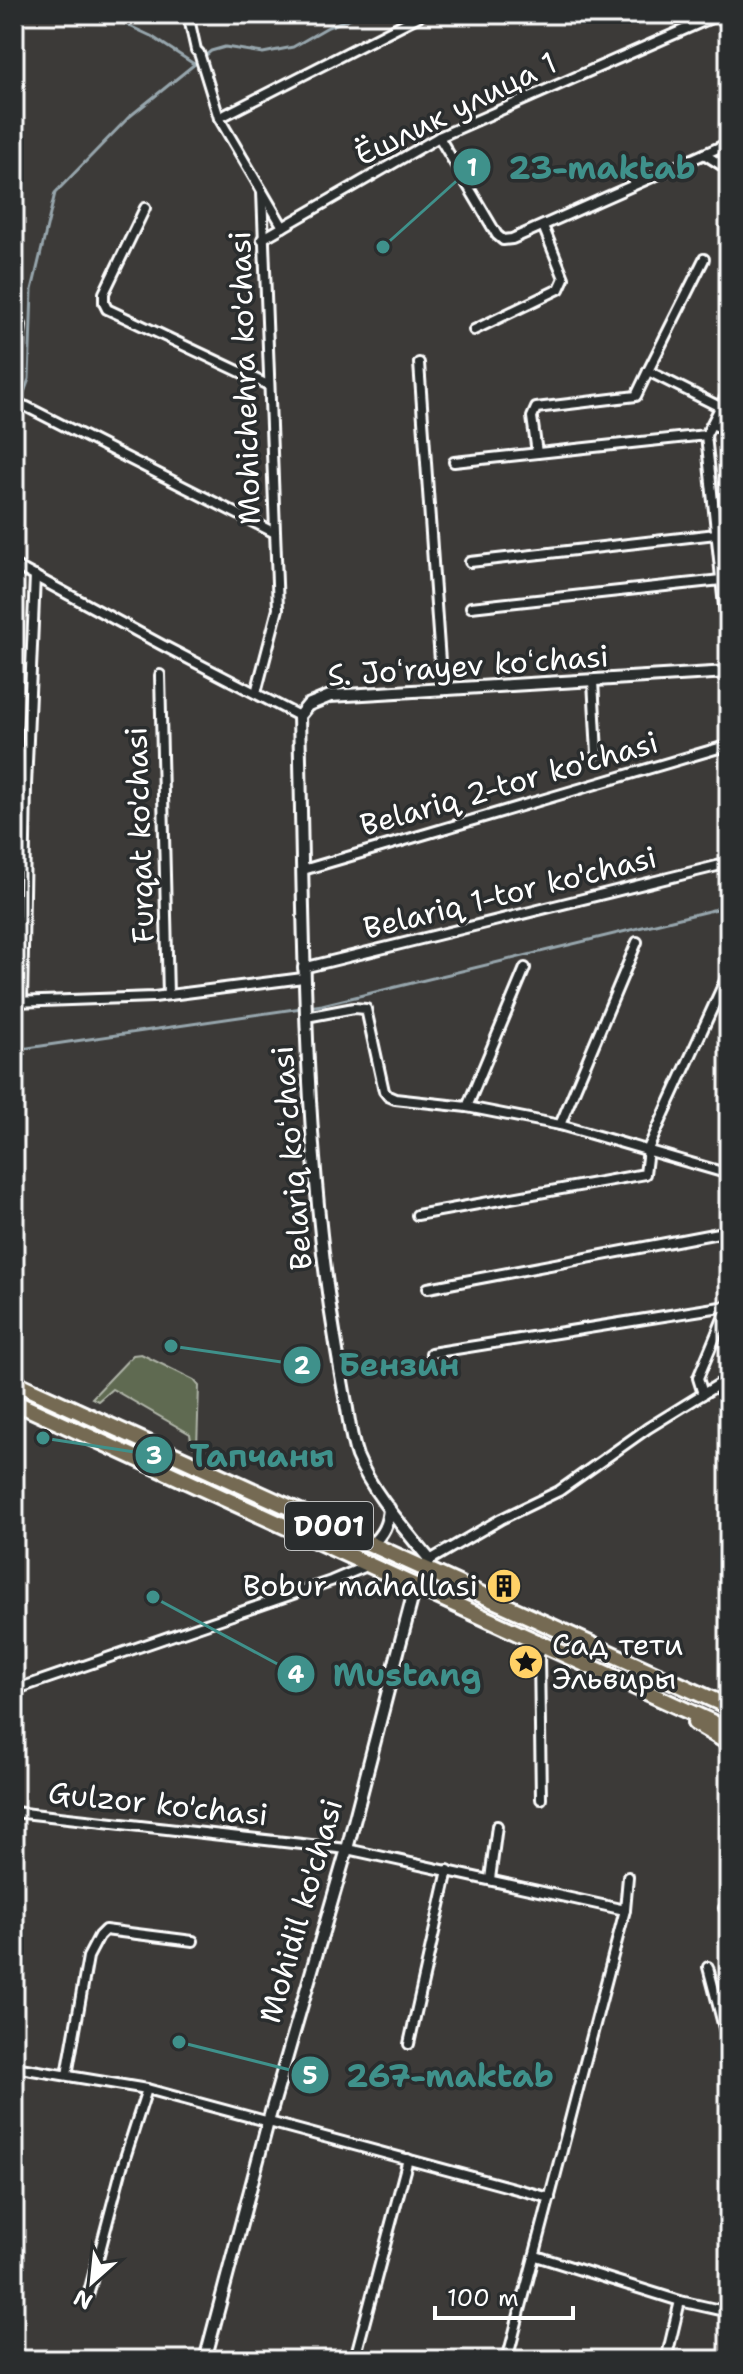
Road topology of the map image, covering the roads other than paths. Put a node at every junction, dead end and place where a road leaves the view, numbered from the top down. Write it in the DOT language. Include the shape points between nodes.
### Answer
graph roads {
  1 [pos="209,14"];
  2 [pos="423,14"];
  3 [pos="720,14"];
  4 [pos="411,16"];
  5 [pos="188,17"];
  6 [pos="219,118"];
  7 [pos="439,137"];
  8 [pos="729,143"];
  9 [pos="704,154"];
  10 [pos="729,170"];
  11 [pos="262,191"];
  12 [pos="145,208"];
  13 [pos="543,226"];
  14 [pos="283,227"];
  15 [pos="262,239"];
  16 [pos="704,259"];
  17 [pos="21,325"];
  18 [pos="474,330"];
  19 [pos="419,363"];
  20 [pos="648,371"];
  21 [pos="14,385"];
  22 [pos="268,385"];
  23 [pos="729,390"];
  24 [pos="14,403"];
  25 [pos="720,407"];
  26 [pos="712,424"];
  27 [pos="729,432"];
  28 [pos="706,435"];
  29 [pos="537,453"];
  30 [pos="454,462"];
  31 [pos="275,533"];
  32 [pos="716,534"];
  33 [pos="470,562"];
  34 [pos="14,565"];
  35 [pos="35,576"];
  36 [pos="721,580"];
  37 [pos="471,607"];
  38 [pos="729,654"];
  39 [pos="729,672"];
  40 [pos="160,675"];
  41 [pos="593,681"];
  42 [pos="442,690"];
  43 [pos="256,693"];
  44 [pos="299,716"];
  45 [pos="729,745"];
  46 [pos="597,753"];
  47 [pos="729,863"];
  48 [pos="303,870"];
  49 [pos="637,942"];
  50 [pos="525,968"];
  51 [pos="729,972"];
  52 [pos="303,973"];
  53 [pos="168,995"];
  54 [pos="18,1002"];
  55 [pos="306,1017"];
  56 [pos="467,1107"];
  57 [pos="560,1125"];
  58 [pos="648,1149"];
  59 [pos="729,1174"];
  60 [pos="417,1215"];
  61 [pos="729,1231"];
  62 [pos="428,1288"];
  63 [pos="728,1305"];
  64 [pos="431,1353"];
  65 [pos="729,1378"];
  66 [pos="14,1382"];
  67 [pos="703,1394"];
  68 [pos="14,1402"];
  69 [pos="111,1426"];
  70 [pos="104,1443"];
  71 [pos="389,1508"];
  72 [pos="371,1545"];
  73 [pos="369,1564"];
  74 [pos="428,1565"];
  75 [pos="418,1587"];
  76 [pos="543,1644"];
  77 [pos="644,1669"];
  78 [pos="637,1688"];
  79 [pos="14,1690"];
  80 [pos="729,1697"];
  81 [pos="729,1707"];
  82 [pos="729,1730"];
  83 [pos="729,1743"];
  84 [pos="541,1799"];
  85 [pos="14,1812"];
  86 [pos="497,1826"];
  87 [pos="347,1849"];
  88 [pos="448,1870"];
  89 [pos="628,1877"];
  90 [pos="490,1879"];
  91 [pos="625,1910"];
  92 [pos="193,1941"];
  93 [pos="708,1967"];
  94 [pos="409,2044"];
  95 [pos="729,2047"];
  96 [pos="14,2067"];
  97 [pos="67,2075"];
  98 [pos="147,2089"];
  99 [pos="268,2122"];
  100 [pos="408,2159"];
  101 [pos="550,2198"];
  102 [pos="536,2256"];
  103 [pos="88,2296"];
  104 [pos="680,2301"];
  105 [pos="729,2312"];
  106 [pos="355,2358"];
  107 [pos="205,2360"];
  108 [pos="507,2360"];
  109 [pos="666,2360"];
  1 -- 5 [label="street"];
  2 -- 4 [label="street"];
  3 -- 7 [label="street, Ёшлик улица 1"];
  4 -- 6 [label="street"];
  5 -- 6 [label="street, Mohichehra ko'chasi"];
  6 -- 11 [label="street, Mohichehra ko'chasi"];
  7 -- 13 [label="street" via="497,235 512,239"];
  7 -- 14 [label="street, Ёшлик улица 1"];
  8 -- 9 [label="street"];
  9 -- 10 [label="street"];
  9 -- 13 [label="street"];
  11 -- 14 [label="street"];
  11 -- 15 [label="street, Mohichehra ko'chasi"];
  12 -- 22 [label="street" via="104,293 107,309"];
  13 -- 18 [label="street" via="564,278 559,289"];
  14 -- 15 [label="street, Ёшлик улица 1"];
  15 -- 22 [label="street, Mohichehra ko'chasi"];
  16 -- 20 [label="street"];
  17 -- 21 [label="street"];
  19 -- 42 [label="street"];
  20 -- 25 [label="street"];
  20 -- 29 [label="street" via="636,396 536,408 532,417"];
  22 -- 31 [label="street, Mohichehra ko'chasi"];
  23 -- 25 [label="street"];
  24 -- 31 [label="street"];
  25 -- 26 [label="street"];
  26 -- 27 [label="street"];
  26 -- 28 [label="street"];
  28 -- 29 [label="street"];
  28 -- 32 [label="street"];
  29 -- 30 [label="street"];
  31 -- 43 [label="street, Mohichehra ko'chasi" via="278,609"];
  32 -- 33 [label="street"];
  32 -- 36 [label="street"];
  34 -- 35 [label="street, S. Joʻrayev koʻchasi"];
  35 -- 43 [label="street, S. Joʻrayev koʻchasi"];
  35 -- 54 [label="street"];
  36 -- 37 [label="street"];
  36 -- 38 [label="street"];
  39 -- 41 [label="street, S. Joʻrayev koʻchasi"];
  40 -- 53 [label="street, Furqat ko'chasi"];
  41 -- 42 [label="street, S. Joʻrayev koʻchasi"];
  41 -- 46 [label="street"];
  42 -- 44 [label="street, S. Joʻrayev koʻchasi" via="330,696 308,705"];
  43 -- 44 [label="street, S. Joʻrayev koʻchasi"];
  44 -- 48 [label="street, Belariq koʻchasi"];
  45 -- 48 [label="street, Belariq 2-tor ko'chasi"];
  47 -- 52 [label="street, Belariq 1-tor ko'chasi"];
  48 -- 52 [label="street, Belariq koʻchasi"];
  49 -- 57 [label="street"];
  50 -- 56 [label="street"];
  51 -- 58 [label="street"];
  52 -- 53 [label="street, Belariq 1-tor ko'chasi"];
  52 -- 55 [label="street, Belariq koʻchasi"];
  53 -- 54 [label="street, Belariq 1-tor ko'chasi"];
  55 -- 56 [label="street" via="366,1009 388,1096"];
  55 -- 71 [label="street, Belariq koʻchasi" via="317,1203 335,1346 355,1449"];
  56 -- 57 [label="street"];
  57 -- 58 [label="street"];
  58 -- 59 [label="street"];
  58 -- 60 [label="street" via="645,1174"];
  61 -- 62 [label="street"];
  63 -- 64 [label="street"];
  63 -- 67 [label="street" via="698,1378"];
  65 -- 67 [label="street"];
  66 -- 69 [label="highway, D001"];
  67 -- 74 [label="street" via="559,1491 501,1519"];
  68 -- 70 [label="highway, D001"];
  69 -- 70 [label="highway"];
  69 -- 72 [label="highway, D001"];
  70 -- 73 [label="highway, D001"];
  71 -- 72 [label="street" via="384,1531"];
  71 -- 74 [label="street, Belariq koʻchasi"];
  72 -- 74 [label="highway, D001"];
  73 -- 75 [label="highway, D001"];
  73 -- 79 [label="street"];
  74 -- 75 [label="highway, Mohidil ko'chasi"];
  74 -- 77 [label="highway, D001"];
  75 -- 76 [label="highway, D001"];
  75 -- 87 [label="street, Mohidil ko'chasi"];
  76 -- 78 [label="highway, D001"];
  76 -- 84 [label="street"];
  77 -- 80 [label="highway"];
  77 -- 81 [label="highway, D001"];
  78 -- 82 [label="highway, D001"];
  78 -- 83 [label="highway"];
  85 -- 87 [label="street, Gulzor ko'chasi"];
  86 -- 90 [label="street"];
  87 -- 88 [label="street, Gulzor ko'chasi"];
  87 -- 99 [label="street, Mohidil ko'chasi"];
  88 -- 90 [label="street, Gulzor ko'chasi"];
  88 -- 94 [label="street"];
  89 -- 91 [label="street"];
  90 -- 91 [label="street, Gulzor ko'chasi"];
  91 -- 101 [label="street"];
  92 -- 97 [label="street" via="105,1930 99,1936 88,1957"];
  93 -- 95 [label="street"];
  96 -- 97 [label="street"];
  97 -- 98 [label="street"];
  98 -- 99 [label="street"];
  98 -- 103 [label="street"];
  99 -- 100 [label="street"];
  99 -- 107 [label="street, Mohidil ko'chasi"];
  100 -- 101 [label="street"];
  100 -- 106 [label="street"];
  101 -- 102 [label="street"];
  102 -- 104 [label="street"];
  102 -- 108 [label="street"];
  104 -- 105 [label="street"];
  104 -- 109 [label="street"];
}
